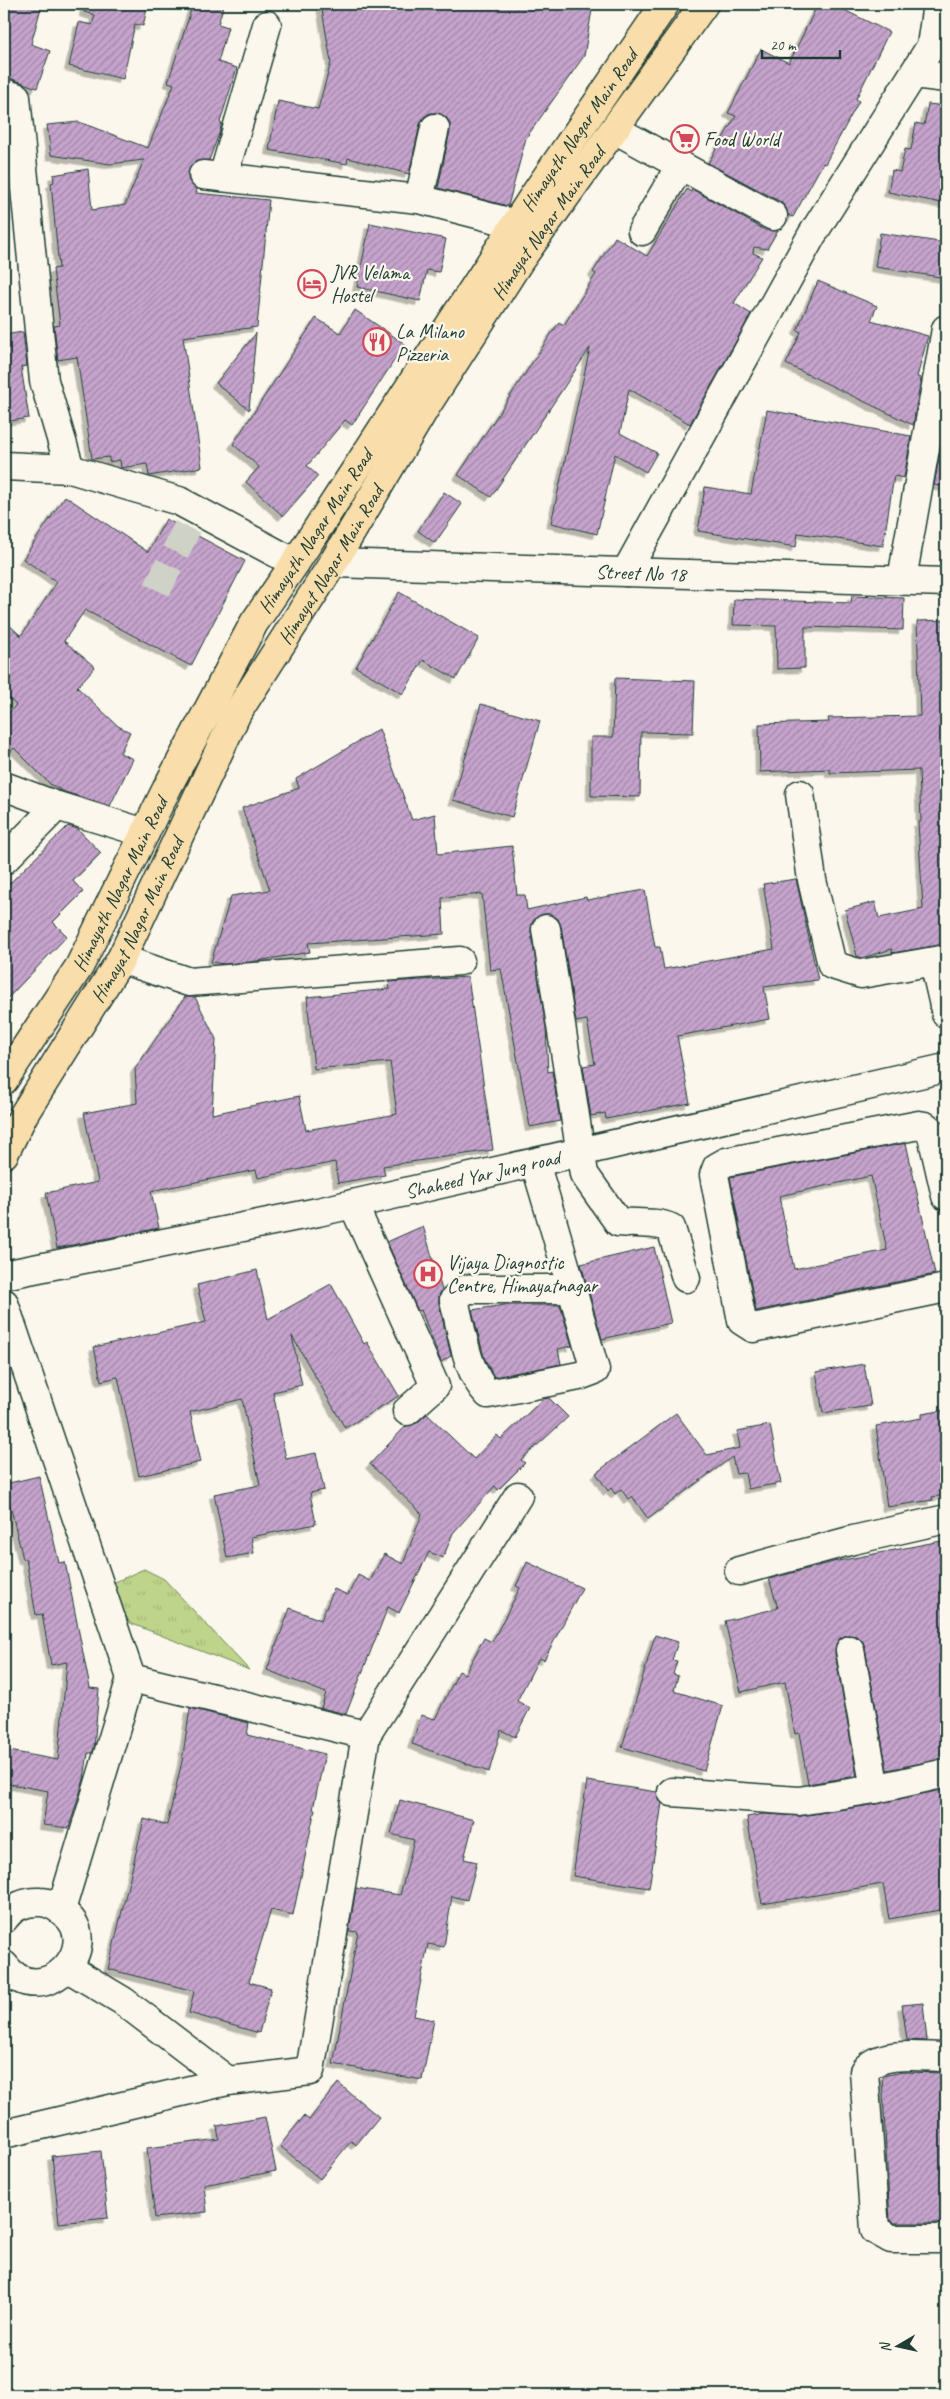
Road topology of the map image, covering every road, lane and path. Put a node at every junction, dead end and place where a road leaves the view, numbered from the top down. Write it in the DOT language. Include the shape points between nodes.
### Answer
graph roads {
  1 [pos="665,4"];
  2 [pos="704,4"];
  3 [pos="937,4"];
  4 [pos="267,25"];
  5 [pos="932,57"];
  6 [pos="946,78"];
  7 [pos="4,93"];
  8 [pos="435,128"];
  9 [pos="616,130"];
  10 [pos="680,166"];
  11 [pos="419,199"];
  12 [pos="773,216"];
  13 [pos="516,224"];
  14 [pos="642,231"];
  15 [pos="946,329"];
  16 [pos="4,466"];
  17 [pos="70,469"];
  18 [pos="295,563"];
  19 [pos="333,563"];
  20 [pos="626,572"];
  21 [pos="902,580"];
  22 [pos="946,582"];
  23 [pos="4,786"];
  24 [pos="800,794"];
  25 [pos="58,806"];
  26 [pos="145,833"];
  27 [pos="4,860"];
  28 [pos="546,929"];
  29 [pos="121,959"];
  30 [pos="940,960"];
  31 [pos="460,961"];
  32 [pos="946,1014"];
  33 [pos="944,1070"];
  34 [pos="4,1080"];
  35 [pos="580,1152"];
  36 [pos="4,1154"];
  37 [pos="535,1163"];
  38 [pos="946,1196"];
  39 [pos="353,1204"];
  40 [pos="4,1275"];
  41 [pos="686,1278"];
  42 [pos="946,1288"];
  43 [pos="572,1289"];
  44 [pos="4,1303"];
  45 [pos="407,1411"];
  46 [pos="518,1496"];
  47 [pos="946,1519"];
  48 [pos="739,1571"];
  49 [pos="850,1650"];
  50 [pos="131,1678"];
  51 [pos="366,1735"];
  52 [pos="946,1772"];
  53 [pos="875,1789"];
  54 [pos="672,1792"];
  55 [pos="61,1910"];
  56 [pos="4,1919"];
  57 [pos="68,1968"];
  58 [pos="6,1974"];
  59 [pos="946,2057"];
  60 [pos="228,2081"];
  61 [pos="4,2134"];
  62 [pos="946,2239"];
  1 -- 13 [label="main road, Himayath Nagar Main Road"];
  2 -- 9 [label="main road, Himayat Nagar Main Road"];
  3 -- 5 [label="street"];
  4 -- 11 [label="street" via="213,176"];
  5 -- 6 [label="street"];
  5 -- 20 [label="street" via="812,235"];
  7 -- 17 [label="street" via="16,97 44,381"];
  8 -- 11 [label="street"];
  9 -- 10 [label="street"];
  9 -- 19 [label="main road, Himayat Nagar Main Road" via="520,260 425,408"];
  10 -- 12 [label="street"];
  10 -- 14 [label="street"];
  11 -- 13 [label="street"];
  13 -- 18 [label="main road, Himayath Nagar Main Road"];
  15 -- 21 [label="street"];
  16 -- 17 [label="street"];
  17 -- 18 [label="street" via="179,501 192,518"];
  18 -- 26 [label="main road, Himayath Nagar Main Road" via="254,623"];
  19 -- 20 [label="street, Street No 18"];
  19 -- 29 [label="main road, Himayat Nagar Main Road" via="237,713"];
  20 -- 21 [label="street, Street No 18"];
  21 -- 22 [label="street, Street No 18"];
  23 -- 25 [label="street"];
  24 -- 30 [label="street" via="812,880 832,965 861,974"];
  25 -- 26 [label="street"];
  25 -- 27 [label="street"];
  26 -- 34 [label="main road, Himayath Nagar Main Road" via="79,967"];
  28 -- 35 [label="street"];
  29 -- 31 [label="street" via="189,982"];
  29 -- 36 [label="main road, Himayat Nagar Main Road" via="24,1114"];
  30 -- 32 [label="street"];
  33 -- 35 [label="street, Shaheed Yar Jung road"];
  35 -- 37 [label="street, Shaheed Yar Jung road"];
  35 -- 41 [label="street" via="584,1174 618,1222 661,1224 672,1228"];
  37 -- 39 [label="street, Shaheed Yar Jung road"];
  37 -- 43 [label="street"];
  38 -- 42 [label="street" via="931,1132 918,1125 726,1162 717,1167 714,1175 742,1321 746,1325 753,1328"];
  39 -- 40 [label="street, Shaheed Yar Jung road"];
  39 -- 45 [label="street" via="435,1386"];
  43 -- 43 [label="street" via="595,1370 488,1394 480,1386 472,1366 454,1300 466,1289"];
  44 -- 50 [label="street"];
  46 -- 51 [label="street"];
  47 -- 48 [label="street"];
  49 -- 53 [label="street"];
  50 -- 51 [label="street"];
  50 -- 55 [label="street"];
  51 -- 60 [label="street" via="310,2071"];
  52 -- 53 [label="street"];
  53 -- 54 [label="street" via="799,1801"];
  55 -- 56 [label="street" via="43,1902 29,1902 16,1907"];
  55 -- 57 [label="street" via="75,1928 77,1941 75,1955"];
  57 -- 58 [label="street" via="44,1982 30,1982"];
  57 -- 60 [label="street" via="123,2001"];
  59 -- 62 [label="street" via="890,2058 870,2064 864,2071 874,2230 891,2240"];
  60 -- 61 [label="street"];
}
